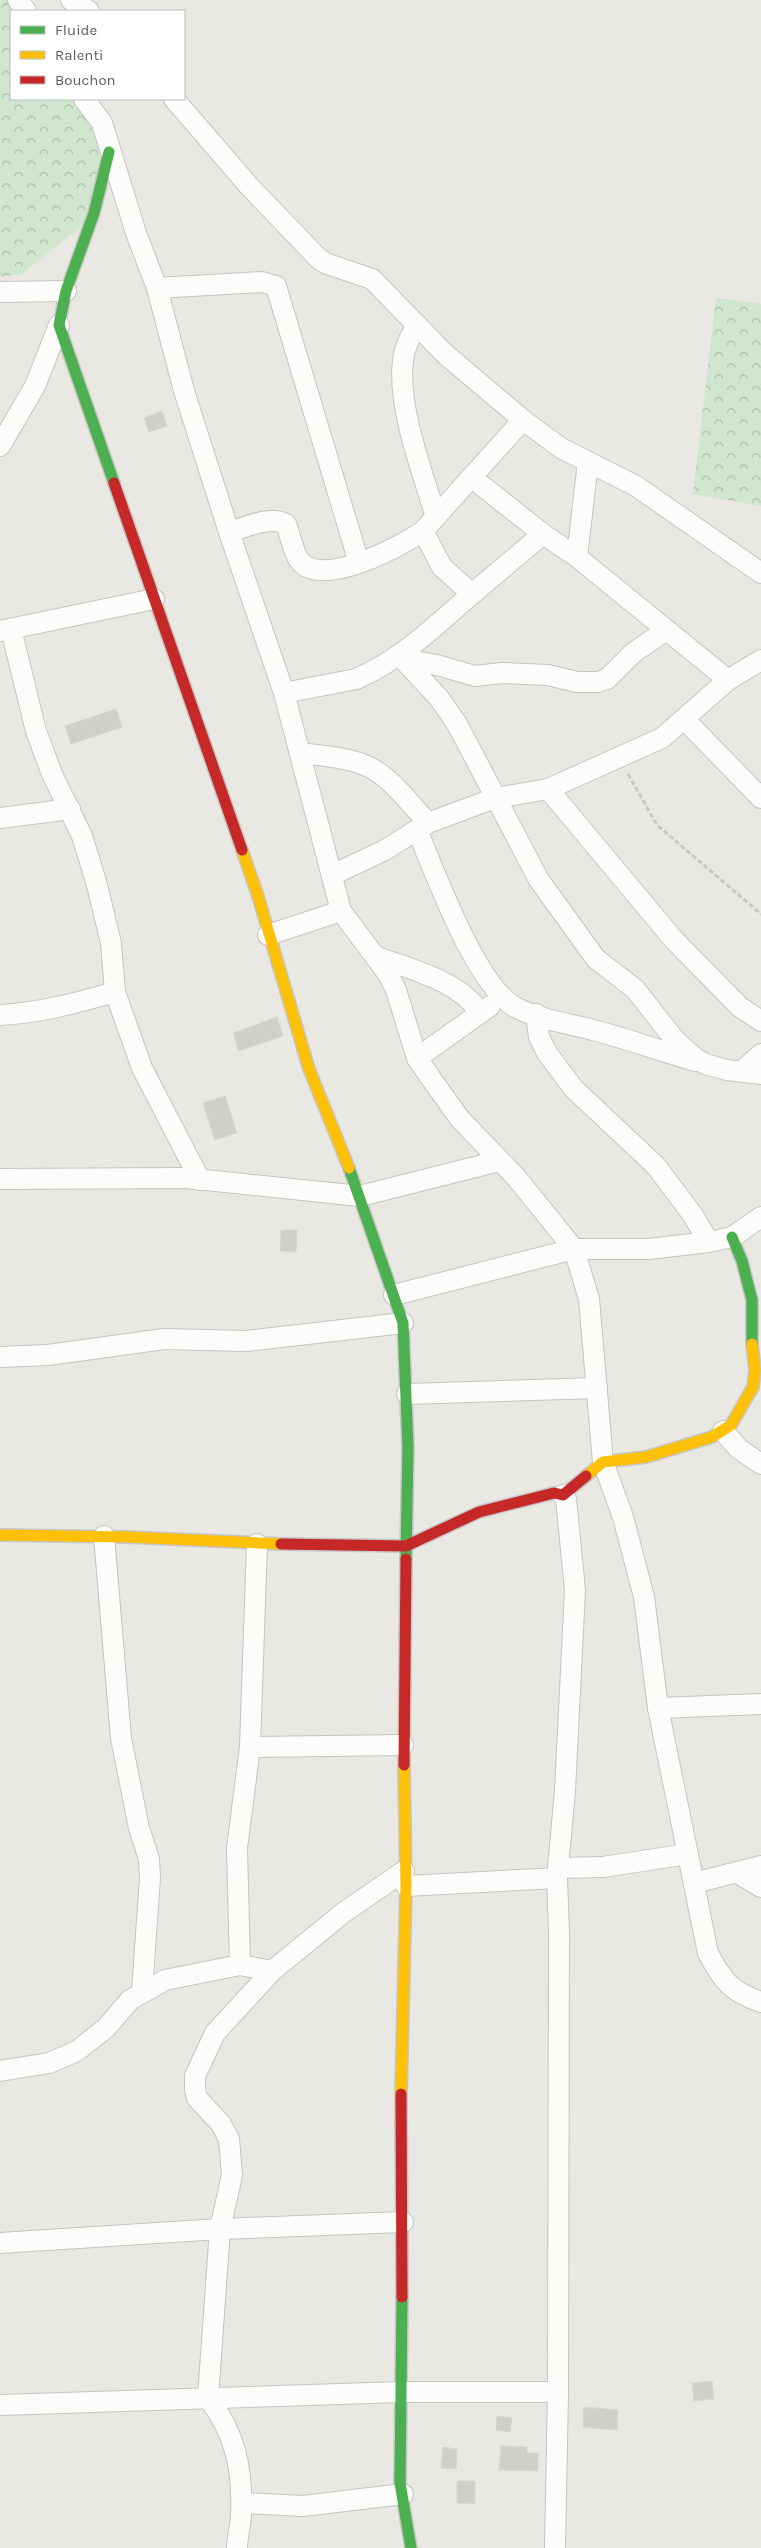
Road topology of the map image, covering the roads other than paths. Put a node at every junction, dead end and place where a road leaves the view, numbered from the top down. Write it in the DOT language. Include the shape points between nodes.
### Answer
graph roads {
  1 [pos="71,0"];
  2 [pos="87,10"];
  3 [pos="85,100"];
  4 [pos="175,100"];
  5 [pos="109,152"];
  6 [pos="158,288"];
  7 [pos="66,291"];
  8 [pos="0,292"];
  9 [pos="59,325"];
  10 [pos="417,325"];
  11 [pos="523,420"];
  12 [pos="0,446"];
  13 [pos="588,462"];
  14 [pos="471,478"];
  15 [pos="430,524"];
  16 [pos="229,532"];
  17 [pos="543,534"];
  18 [pos="577,557"];
  19 [pos="359,563"];
  20 [pos="761,573"];
  21 [pos="472,594"];
  22 [pos="154,599"];
  23 [pos="6,630"];
  24 [pos="666,630"];
  25 [pos="401,657"];
  26 [pos="761,660"];
  27 [pos="728,680"];
  28 [pos="284,693"];
  29 [pos="684,719"];
  30 [pos="300,753"];
  31 [pos="548,789"];
  32 [pos="495,798"];
  33 [pos="761,798"];
  34 [pos="70,809"];
  35 [pos="0,818"];
  36 [pos="423,827"];
  37 [pos="332,875"];
  38 [pos="341,912"];
  39 [pos="268,935"];
  40 [pos="378,957"];
  41 [pos="115,992"];
  42 [pos="504,996"];
  43 [pos="480,1013"];
  44 [pos="536,1014"];
  45 [pos="0,1015"];
  46 [pos="761,1021"];
  47 [pos="761,1054"];
  48 [pos="417,1058"];
  49 [pos="705,1064"];
  50 [pos="751,1073"];
  51 [pos="499,1161"];
  52 [pos="0,1179"];
  53 [pos="200,1180"];
  54 [pos="360,1196"];
  55 [pos="761,1218"];
  56 [pos="732,1237"];
  57 [pos="709,1242"];
  58 [pos="574,1249"];
  59 [pos="394,1295"];
  60 [pos="403,1323"];
  61 [pos="757,1344"];
  62 [pos="0,1357"];
  63 [pos="597,1388"];
  64 [pos="407,1394"];
  65 [pos="723,1431"];
  66 [pos="603,1462"];
  67 [pos="761,1464"];
  68 [pos="563,1495"];
  69 [pos="0,1535"];
  70 [pos="104,1536"];
  71 [pos="258,1544"];
  72 [pos="406,1546"];
  73 [pos="761,1704"];
  74 [pos="658,1708"];
  75 [pos="403,1746"];
  76 [pos="250,1747"];
  77 [pos="688,1854"];
  78 [pos="761,1866"];
  79 [pos="736,1872"];
  80 [pos="557,1873"];
  81 [pos="405,1879"];
  82 [pos="694,1883"];
  83 [pos="761,1887"];
  84 [pos="240,1965"];
  85 [pos="272,1971"];
  86 [pos="142,1992"];
  87 [pos="761,2002"];
  88 [pos="0,2071"];
  89 [pos="404,2222"];
  90 [pos="220,2229"];
  91 [pos="0,2243"];
  92 [pos="402,2392"];
  93 [pos="558,2392"];
  94 [pos="208,2398"];
  95 [pos="0,2405"];
  96 [pos="403,2494"];
  97 [pos="242,2503"];
  98 [pos="237,2548"];
  99 [pos="412,2548"];
  100 [pos="554,2548"];
  1 -- 2 [label="street"];
  3 -- 5 [label="street" via="102,123"];
  4 -- 10 [label="street" via="249,186 318,258 372,279"];
  5 -- 6 [label="street"];
  5 -- 7 [label="street" via="94,213"];
  6 -- 16 [label="street" via="184,391"];
  6 -- 19 [label="street" via="262,282 276,286"];
  7 -- 8 [label="street"];
  7 -- 9 [label="street"];
  9 -- 12 [label="street" via="35,386"];
  9 -- 22 [label="street"];
  10 -- 11 [label="street" via="444,354"];
  10 -- 15 [label="street" via="403,361 403,389"];
  11 -- 13 [label="street" via="561,448"];
  11 -- 14 [label="street"];
  13 -- 18 [label="street"];
  13 -- 20 [label="street" via="636,486"];
  14 -- 15 [label="street"];
  14 -- 17 [label="street"];
  15 -- 19 [label="street" via="407,542"];
  15 -- 21 [label="street" via="442,567"];
  16 -- 19 [label="street" via="266,522 283,522 299,560 312,569 323,571"];
  16 -- 28 [label="street"];
  17 -- 18 [label="street"];
  17 -- 21 [label="street"];
  18 -- 24 [label="street"];
  21 -- 25 [label="street"];
  22 -- 23 [label="street"];
  22 -- 39 [label="street" via="258,896"];
  23 -- 34 [label="street" via="36,731 52,774"];
  24 -- 25 [label="street" via="633,654 607,679 598,682 577,682 548,675 502,673 475,676"];
  24 -- 27 [label="street"];
  25 -- 28 [label="street" via="356,679"];
  25 -- 32 [label="street" via="457,724"];
  26 -- 27 [label="street"];
  27 -- 29 [label="street"];
  28 -- 30 [label="street"];
  29 -- 31 [label="street" via="662,738"];
  29 -- 33 [label="street"];
  30 -- 36 [label="street" via="352,761 370,768 388,782"];
  30 -- 37 [label="street"];
  31 -- 32 [label="street"];
  31 -- 46 [label="street" via="674,940 740,1007"];
  32 -- 36 [label="street"];
  32 -- 49 [label="street" via="539,880 596,959 635,989 675,1040"];
  34 -- 35 [label="street"];
  34 -- 41 [label="street" via="82,836 112,943"];
  36 -- 37 [label="street" via="385,850"];
  36 -- 42 [label="street" via="456,920 478,965"];
  37 -- 38 [label="street"];
  38 -- 39 [label="street"];
  38 -- 40 [label="street"];
  39 -- 54 [label="street" via="309,1069"];
  40 -- 43 [label="street" via="456,990 473,1002"];
  40 -- 48 [label="street" via="396,990"];
  41 -- 45 [label="street" via="60,1008"];
  41 -- 53 [label="street" via="142,1068"];
  42 -- 43 [label="street"];
  42 -- 44 [label="street" via="515,1008"];
  43 -- 48 [label="street"];
  44 -- 49 [label="street"];
  44 -- 57 [label="street" via="539,1037 547,1053 574,1089 656,1166"];
  47 -- 50 [label="street"];
  48 -- 51 [label="street" via="460,1119"];
  49 -- 50 [label="street"];
  51 -- 54 [label="street"];
  51 -- 58 [label="street"];
  52 -- 53 [label="street"];
  53 -- 54 [label="street"];
  54 -- 59 [label="street"];
  55 -- 56 [label="street"];
  56 -- 57 [label="street"];
  56 -- 61 [label="street" via="752,1300"];
  57 -- 58 [label="street" via="649,1248"];
  58 -- 59 [label="street"];
  58 -- 63 [label="street" via="589,1299"];
  59 -- 60 [label="street"];
  60 -- 62 [label="street" via="246,1341 164,1339 48,1355"];
  60 -- 64 [label="street"];
  61 -- 65 [label="street" via="753,1387 731,1425"];
  63 -- 64 [label="street"];
  63 -- 66 [label="street"];
  64 -- 72 [label="street"];
  65 -- 66 [label="street" via="646,1457"];
  65 -- 67 [label="street"];
  66 -- 68 [label="street"];
  66 -- 74 [label="street" via="623,1517 644,1597"];
  68 -- 72 [label="street" via="554,1493 479,1512"];
  68 -- 80 [label="street" via="566,1499 575,1599 566,1791"];
  69 -- 70 [label="street"];
  70 -- 71 [label="street"];
  70 -- 86 [label="street" via="121,1738 139,1828 149,1859"];
  71 -- 72 [label="street"];
  71 -- 76 [label="street"];
  72 -- 75 [label="street"];
  73 -- 74 [label="street"];
  74 -- 77 [label="street"];
  75 -- 76 [label="street"];
  75 -- 81 [label="street"];
  76 -- 84 [label="street" via="237,1848"];
  77 -- 80 [label="street"];
  77 -- 82 [label="street"];
  78 -- 79 [label="street"];
  79 -- 82 [label="street"];
  79 -- 83 [label="street"];
  80 -- 81 [label="street"];
  80 -- 93 [label="street"];
  81 -- 85 [label="street" via="343,1912"];
  81 -- 89 [label="street" via="401,2076"];
  82 -- 87 [label="street" via="708,1952 721,1978 742,1996"];
  84 -- 85 [label="street"];
  84 -- 86 [label="street" via="166,1980"];
  85 -- 90 [label="street" via="215,2033 195,2076 198,2098 222,2124 229,2138 232,2175"];
  86 -- 88 [label="street" via="77,2051 49,2063"];
  89 -- 90 [label="street"];
  89 -- 92 [label="street"];
  90 -- 91 [label="street"];
  90 -- 94 [label="street"];
  92 -- 93 [label="street"];
  92 -- 94 [label="street"];
  92 -- 96 [label="street" via="400,2483"];
  93 -- 100 [label="street"];
  94 -- 95 [label="street"];
  94 -- 97 [label="street" via="224,2420 234,2442"];
  96 -- 97 [label="street" via="303,2506"];
  96 -- 99 [label="street"];
  97 -- 98 [label="street"];
}
